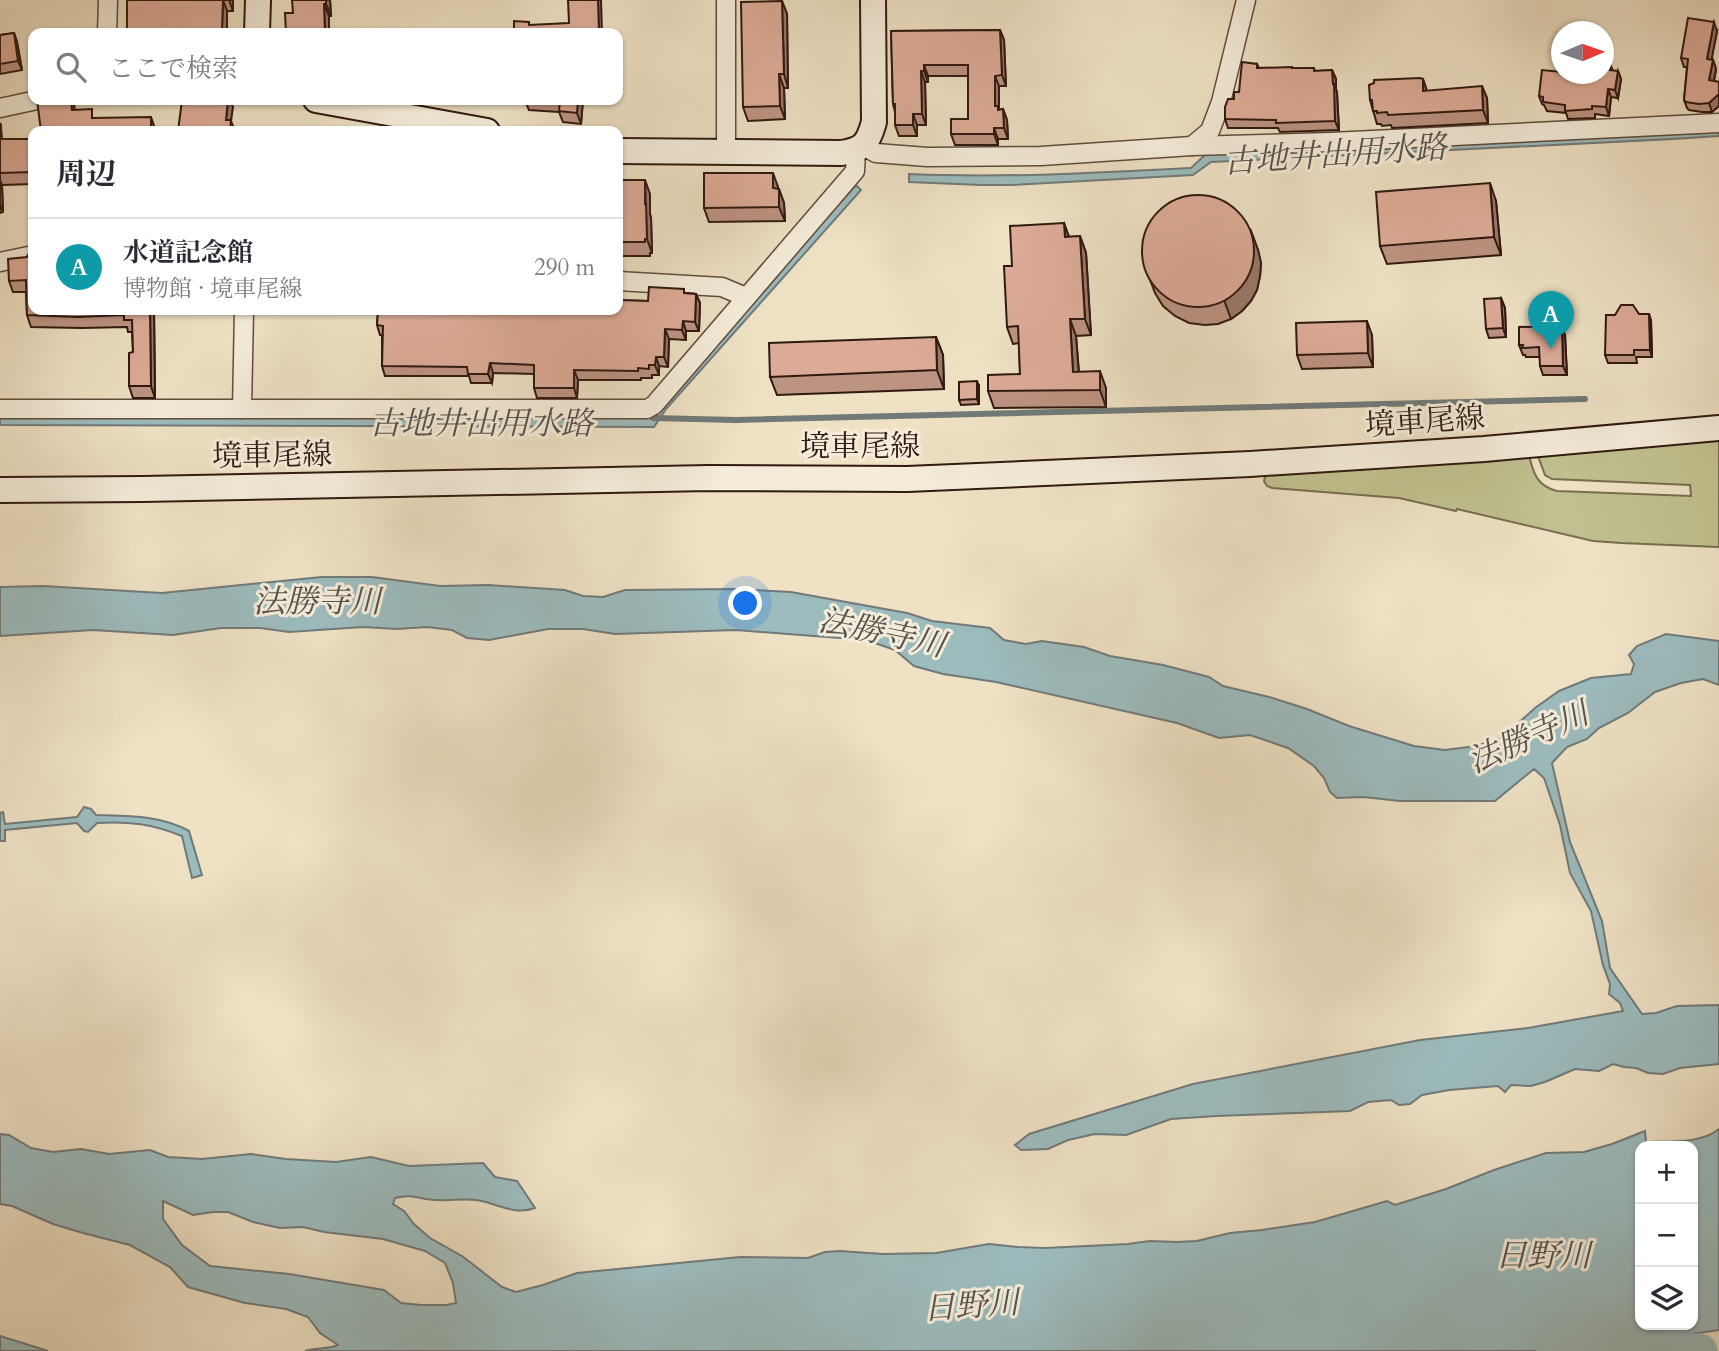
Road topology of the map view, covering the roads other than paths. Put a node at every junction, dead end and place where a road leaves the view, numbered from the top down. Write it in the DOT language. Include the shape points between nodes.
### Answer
graph roads {
  1 [pos="108,0"];
  2 [pos="258,0"];
  3 [pos="726,0"];
  4 [pos="873,0"];
  5 [pos="1246,0"];
  6 [pos="107,28"];
  7 [pos="257,28"];
  8 [pos="28,102"];
  9 [pos="344,105"];
  10 [pos="0,108"];
  11 [pos="1718,122"];
  12 [pos="459,126"];
  13 [pos="1192,146"];
  14 [pos="860,149"];
  15 [pos="623,151"];
  16 [pos="726,152"];
  17 [pos="28,256"];
  18 [pos="0,262"];
  19 [pos="623,281"];
  20 [pos="746,297"];
  21 [pos="244,315"];
  22 [pos="0,409"];
  23 [pos="242,409"];
  24 [pos="1719,428"];
  25 [pos="0,490"];
  1 -- 6 [label="street"];
  2 -- 7 [label="main road"];
  3 -- 16 [label="street"];
  4 -- 14 [label="main road" via="874,122"];
  5 -- 13 [label="street" via="1221,102 1210,131"];
  8 -- 10 [label="street"];
  9 -- 12 [label="main road"];
  11 -- 13 [label="street"];
  13 -- 14 [label="street" via="961,158"];
  14 -- 16 [label="main road" via="841,153"];
  14 -- 20 [label="street" via="855,171"];
  15 -- 16 [label="main road"];
  17 -- 18 [label="street"];
  19 -- 20 [label="street" via="722,287"];
  20 -- 23 [label="street" via="647,410"];
  21 -- 23 [label="street"];
  22 -- 23 [label="street"];
  24 -- 25 [label="main road, 境車尾線" via="1250,464 907,479"];
}
